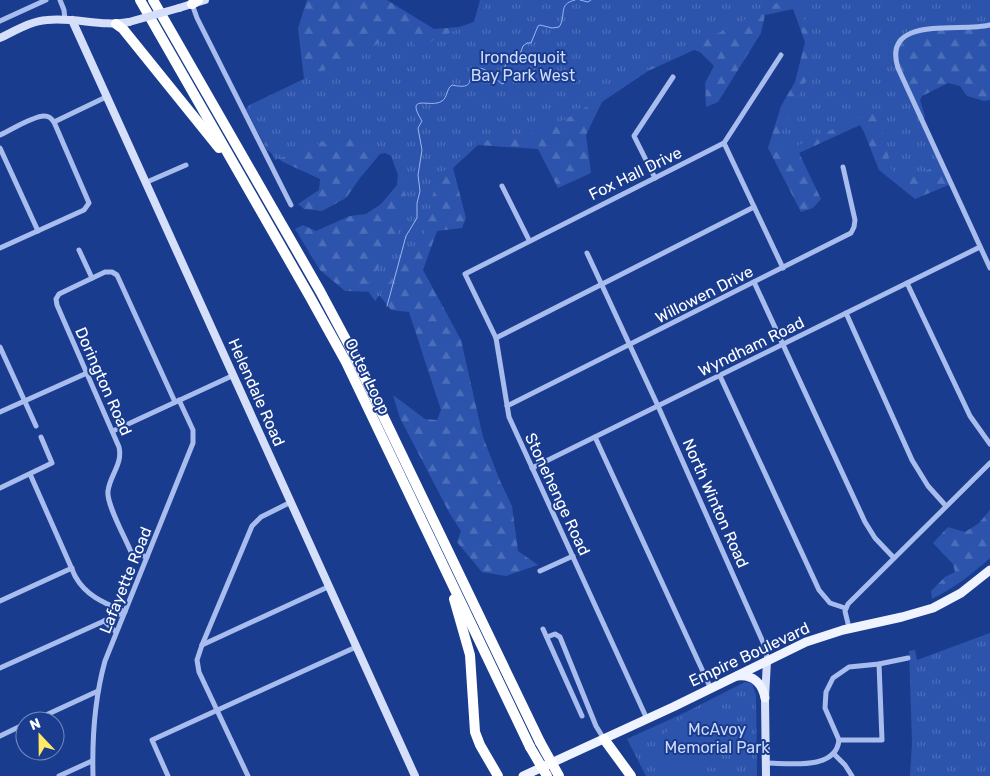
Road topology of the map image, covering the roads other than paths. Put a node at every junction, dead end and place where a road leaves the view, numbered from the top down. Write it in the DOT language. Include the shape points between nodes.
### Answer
graph roads {
  1 [pos="46,0"];
  2 [pos="60,0"];
  3 [pos="140,0"];
  4 [pos="153,0"];
  5 [pos="205,0"];
  6 [pos="195,2"];
  7 [pos="68,20"];
  8 [pos="0,21"];
  9 [pos="116,24"];
  10 [pos="990,25"];
  11 [pos="0,38"];
  12 [pos="780,55"];
  13 [pos="673,78"];
  14 [pos="106,97"];
  15 [pos="54,122"];
  16 [pos="0,135"];
  17 [pos="724,143"];
  18 [pos="0,148"];
  19 [pos="186,165"];
  20 [pos="843,167"];
  21 [pos="655,178"];
  22 [pos="147,182"];
  23 [pos="502,186"];
  24 [pos="291,205"];
  25 [pos="754,207"];
  26 [pos="264,215"];
  27 [pos="38,231"];
  28 [pos="529,240"];
  29 [pos="980,247"];
  30 [pos="0,248"];
  31 [pos="79,250"];
  32 [pos="587,254"];
  33 [pos="783,268"];
  34 [pos="990,268"];
  35 [pos="465,274"];
  36 [pos="92,278"];
  37 [pos="754,282"];
  38 [pos="908,283"];
  39 [pos="601,284"];
  40 [pos="846,313"];
  41 [pos="496,338"];
  42 [pos="783,344"];
  43 [pos="629,345"];
  44 [pos="0,347"];
  45 [pos="87,373"];
  46 [pos="234,375"];
  47 [pos="720,376"];
  48 [pos="24,401"];
  49 [pos="177,401"];
  50 [pos="507,406"];
  51 [pos="658,406"];
  52 [pos="0,412"];
  53 [pos="36,426"];
  54 [pos="113,431"];
  55 [pos="41,437"];
  56 [pos="595,437"];
  57 [pos="990,444"];
  58 [pos="990,463"];
  59 [pos="532,468"];
  60 [pos="30,474"];
  61 [pos="0,488"];
  62 [pos="292,502"];
  63 [pos="946,506"];
  64 [pos="573,556"];
  65 [pos="148,557"];
  66 [pos="894,558"];
  67 [pos="441,560"];
  68 [pos="72,568"];
  69 [pos="990,570"];
  70 [pos="540,571"];
  71 [pos="330,586"];
  72 [pos="0,601"];
  73 [pos="845,608"];
  74 [pos="125,612"];
  75 [pos="104,621"];
  76 [pos="848,628"];
  77 [pos="543,629"];
  78 [pos="116,632"];
  79 [pos="547,637"];
  80 [pos="202,645"];
  81 [pos="356,646"];
  82 [pos="908,658"];
  83 [pos="767,661"];
  84 [pos="879,664"];
  85 [pos="0,668"];
  86 [pos="734,677"];
  87 [pos="710,689"];
  88 [pos="98,692"];
  89 [pos="765,698"];
  90 [pos="218,710"];
  91 [pos="589,710"];
  92 [pos="55,711"];
  93 [pos="647,719"];
  94 [pos="15,729"];
  95 [pos="0,736"];
  96 [pos="604,739"];
  97 [pos="839,740"];
  98 [pos="535,744"];
  99 [pos="834,754"];
  100 [pos="92,761"];
  101 [pos="766,763"];
  102 [pos="59,776"];
  103 [pos="93,776"];
  104 [pos="168,776"];
  105 [pos="248,776"];
  106 [pos="415,776"];
  107 [pos="498,776"];
  108 [pos="523,776"];
  109 [pos="547,776"];
  110 [pos="559,776"];
  111 [pos="630,776"];
  112 [pos="766,776"];
  113 [pos="852,776"];
  1 -- 8 [label="street"];
  2 -- 7 [label="street"];
  3 -- 26 [label="highway, Outer Loop"];
  4 -- 98 [label="highway, Outer Loop" via="351,349"];
  5 -- 6 [label="street"];
  6 -- 9 [label="street, bridge"];
  6 -- 24 [label="street"];
  7 -- 9 [label="street"];
  7 -- 11 [label="street" via="39,21"];
  7 -- 14 [label="street, Helendale Road"];
  9 -- 26 [label="highway" via="124,29 210,136"];
  10 -- 29 [label="street" via="917,30 903,36 895,53 898,68"];
  12 -- 17 [label="street"];
  13 -- 21 [label="street" via="634,136"];
  14 -- 15 [label="street"];
  14 -- 22 [label="street, Helendale Road"];
  15 -- 16 [label="street" via="47,116 39,117"];
  15 -- 27 [label="street" via="89,203 84,210"];
  17 -- 21 [label="street, Fox Hall Drive"];
  17 -- 25 [label="street"];
  18 -- 27 [label="street"];
  19 -- 22 [label="street"];
  20 -- 33 [label="street, Willowen Drive" via="855,220 853,230"];
  21 -- 28 [label="street, Fox Hall Drive"];
  22 -- 46 [label="street, Helendale Road"];
  23 -- 28 [label="street"];
  25 -- 33 [label="street"];
  25 -- 39 [label="street"];
  26 -- 67 [label="highway, Outer Loop" via="346,362"];
  27 -- 30 [label="street"];
  28 -- 35 [label="street, Fox Hall Drive"];
  29 -- 34 [label="street"];
  29 -- 38 [label="street, Wyndham Road"];
  31 -- 36 [label="street"];
  32 -- 39 [label="street, North Winton Road"];
  33 -- 37 [label="street, Willowen Drive"];
  35 -- 41 [label="street, Stonehenge Road"];
  36 -- 45 [label="street, Dorington Road" via="61,292 56,302"];
  36 -- 49 [label="street, Lafayette Road" via="108,272 119,277"];
  37 -- 42 [label="street"];
  37 -- 43 [label="street, Willowen Drive"];
  38 -- 40 [label="street, Wyndham Road"];
  38 -- 57 [label="street" via="970,416"];
  39 -- 41 [label="street"];
  39 -- 43 [label="street, North Winton Road"];
  40 -- 42 [label="street, Wyndham Road"];
  40 -- 63 [label="street" via="912,460 928,486"];
  41 -- 50 [label="street, Stonehenge Road"];
  42 -- 47 [label="street, Wyndham Road"];
  42 -- 66 [label="street" via="865,522"];
  43 -- 50 [label="street, Willowen Drive"];
  43 -- 51 [label="street, North Winton Road"];
  44 -- 48 [label="street"];
  45 -- 48 [label="street"];
  45 -- 54 [label="street, Dorington Road"];
  46 -- 49 [label="street"];
  46 -- 62 [label="street, Helendale Road"];
  47 -- 51 [label="street, Wyndham Road"];
  47 -- 73 [label="street" via="819,590 830,602"];
  48 -- 52 [label="street"];
  48 -- 53 [label="street"];
  49 -- 54 [label="street"];
  49 -- 65 [label="street, Lafayette Road" via="193,430 193,443"];
  50 -- 59 [label="street, Stonehenge Road" via="508,417"];
  51 -- 56 [label="street, Wyndham Road"];
  51 -- 83 [label="street, North Winton Road" via="766,649"];
  54 -- 65 [label="street, Dorington Road" via="120,456 109,486 109,501 131,552"];
  55 -- 60 [label="street" via="52,463"];
  56 -- 59 [label="street, Wyndham Road"];
  56 -- 87 [label="street"];
  58 -- 63 [label="street"];
  59 -- 64 [label="street, Stonehenge Road"];
  60 -- 61 [label="street"];
  60 -- 68 [label="street"];
  62 -- 71 [label="street, Helendale Road"];
  62 -- 80 [label="street" via="262,516 252,526"];
  63 -- 66 [label="street"];
  64 -- 70 [label="street"];
  64 -- 93 [label="street, Stonehenge Road"];
  65 -- 74 [label="street, Lafayette Road"];
  66 -- 73 [label="street"];
  67 -- 98 [label="highway, Outer Loop"];
  67 -- 107 [label="highway" via="469,651 475,732"];
  68 -- 72 [label="street"];
  68 -- 74 [label="street" via="88,593"];
  69 -- 76 [label="main road, Empire Boulevard" via="933,608 902,618"];
  71 -- 80 [label="street"];
  71 -- 81 [label="street, Helendale Road"];
  73 -- 76 [label="street"];
  74 -- 75 [label="street"];
  74 -- 78 [label="street, Lafayette Road"];
  75 -- 78 [label="street"];
  75 -- 85 [label="street"];
  76 -- 83 [label="main road, Empire Boulevard" via="806,642"];
  77 -- 79 [label="street"];
  78 -- 88 [label="street, Lafayette Road"];
  79 -- 91 [label="street" via="560,636"];
  79 -- 91 [label="street" via="581,715"];
  80 -- 90 [label="street" via="198,668"];
  81 -- 90 [label="street"];
  81 -- 106 [label="street, Helendale Road"];
  82 -- 84 [label="street"];
  83 -- 86 [label="main road, Empire Boulevard"];
  83 -- 89 [label="street, North Winton Road"];
  84 -- 97 [label="street" via="848,666 834,678 826,692 828,716"];
  84 -- 97 [label="street" via="882,740"];
  86 -- 87 [label="main road, Empire Boulevard"];
  86 -- 89 [label="main road" via="754,678"];
  87 -- 93 [label="main road, Empire Boulevard"];
  88 -- 92 [label="street"];
  88 -- 100 [label="street, Lafayette Road"];
  89 -- 101 [label="street, North Winton Road"];
  90 -- 104 [label="street" via="152,740"];
  90 -- 105 [label="street"];
  91 -- 96 [label="street"];
  93 -- 96 [label="main road, Empire Boulevard"];
  94 -- 95 [label="street"];
  96 -- 108 [label="main road, Empire Boulevard"];
  96 -- 111 [label="highway"];
  97 -- 99 [label="street"];
  98 -- 109 [label="highway, Outer Loop, bridge"];
  98 -- 110 [label="highway, Outer Loop, bridge"];
  99 -- 101 [label="street" via="816,762"];
  99 -- 113 [label="street"];
  100 -- 102 [label="street"];
  100 -- 103 [label="street, Lafayette Road"];
  101 -- 112 [label="street, North Winton Road"];
}
